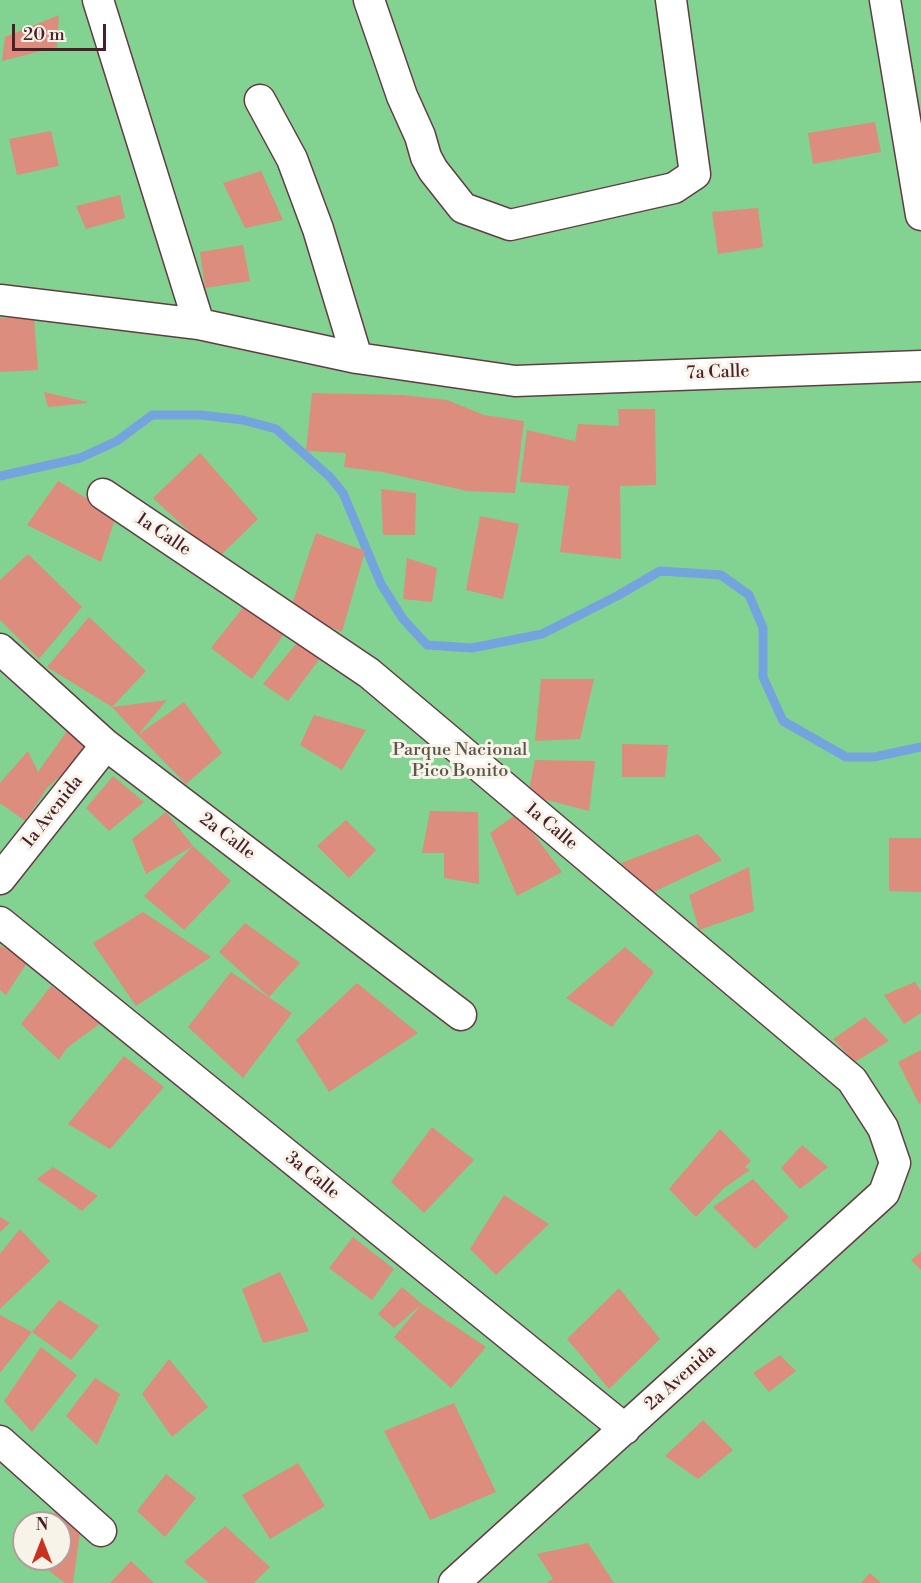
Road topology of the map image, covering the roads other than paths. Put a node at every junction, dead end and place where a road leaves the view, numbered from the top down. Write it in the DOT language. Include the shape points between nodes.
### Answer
graph roads {
  1 [pos="98,0"];
  2 [pos="369,0"];
  3 [pos="671,0"];
  4 [pos="885,0"];
  5 [pos="260,100"];
  6 [pos="921,214"];
  7 [pos="0,300"];
  8 [pos="199,324"];
  9 [pos="357,358"];
  10 [pos="921,366"];
  11 [pos="103,494"];
  12 [pos="0,649"];
  13 [pos="106,745"];
  14 [pos="0,879"];
  15 [pos="0,922"];
  16 [pos="461,1015"];
  17 [pos="895,1163"];
  18 [pos="625,1429"];
  19 [pos="0,1442"];
  20 [pos="101,1531"];
  21 [pos="454,1583"];
  1 -- 8 [label="street"];
  2 -- 3 [label="street" via="402,96 434,170 463,208 510,225 674,189 695,174"];
  4 -- 6 [label="street"];
  5 -- 9 [label="street" via="292,159"];
  7 -- 8 [label="street, 7a Calle"];
  8 -- 9 [label="street, 7a Calle"];
  9 -- 10 [label="street, 7a Calle" via="515,381"];
  11 -- 17 [label="street, 1a Calle" via="369,673 843,1072 883,1128"];
  12 -- 13 [label="street, 2a Calle"];
  13 -- 14 [label="street, 1a Avenida"];
  13 -- 16 [label="street, 2a Calle"];
  15 -- 18 [label="street, 3a Calle"];
  17 -- 18 [label="street, 2a Avenida" via="884,1193"];
  18 -- 21 [label="street, 2a Avenida"];
  19 -- 20 [label="street"];
}
